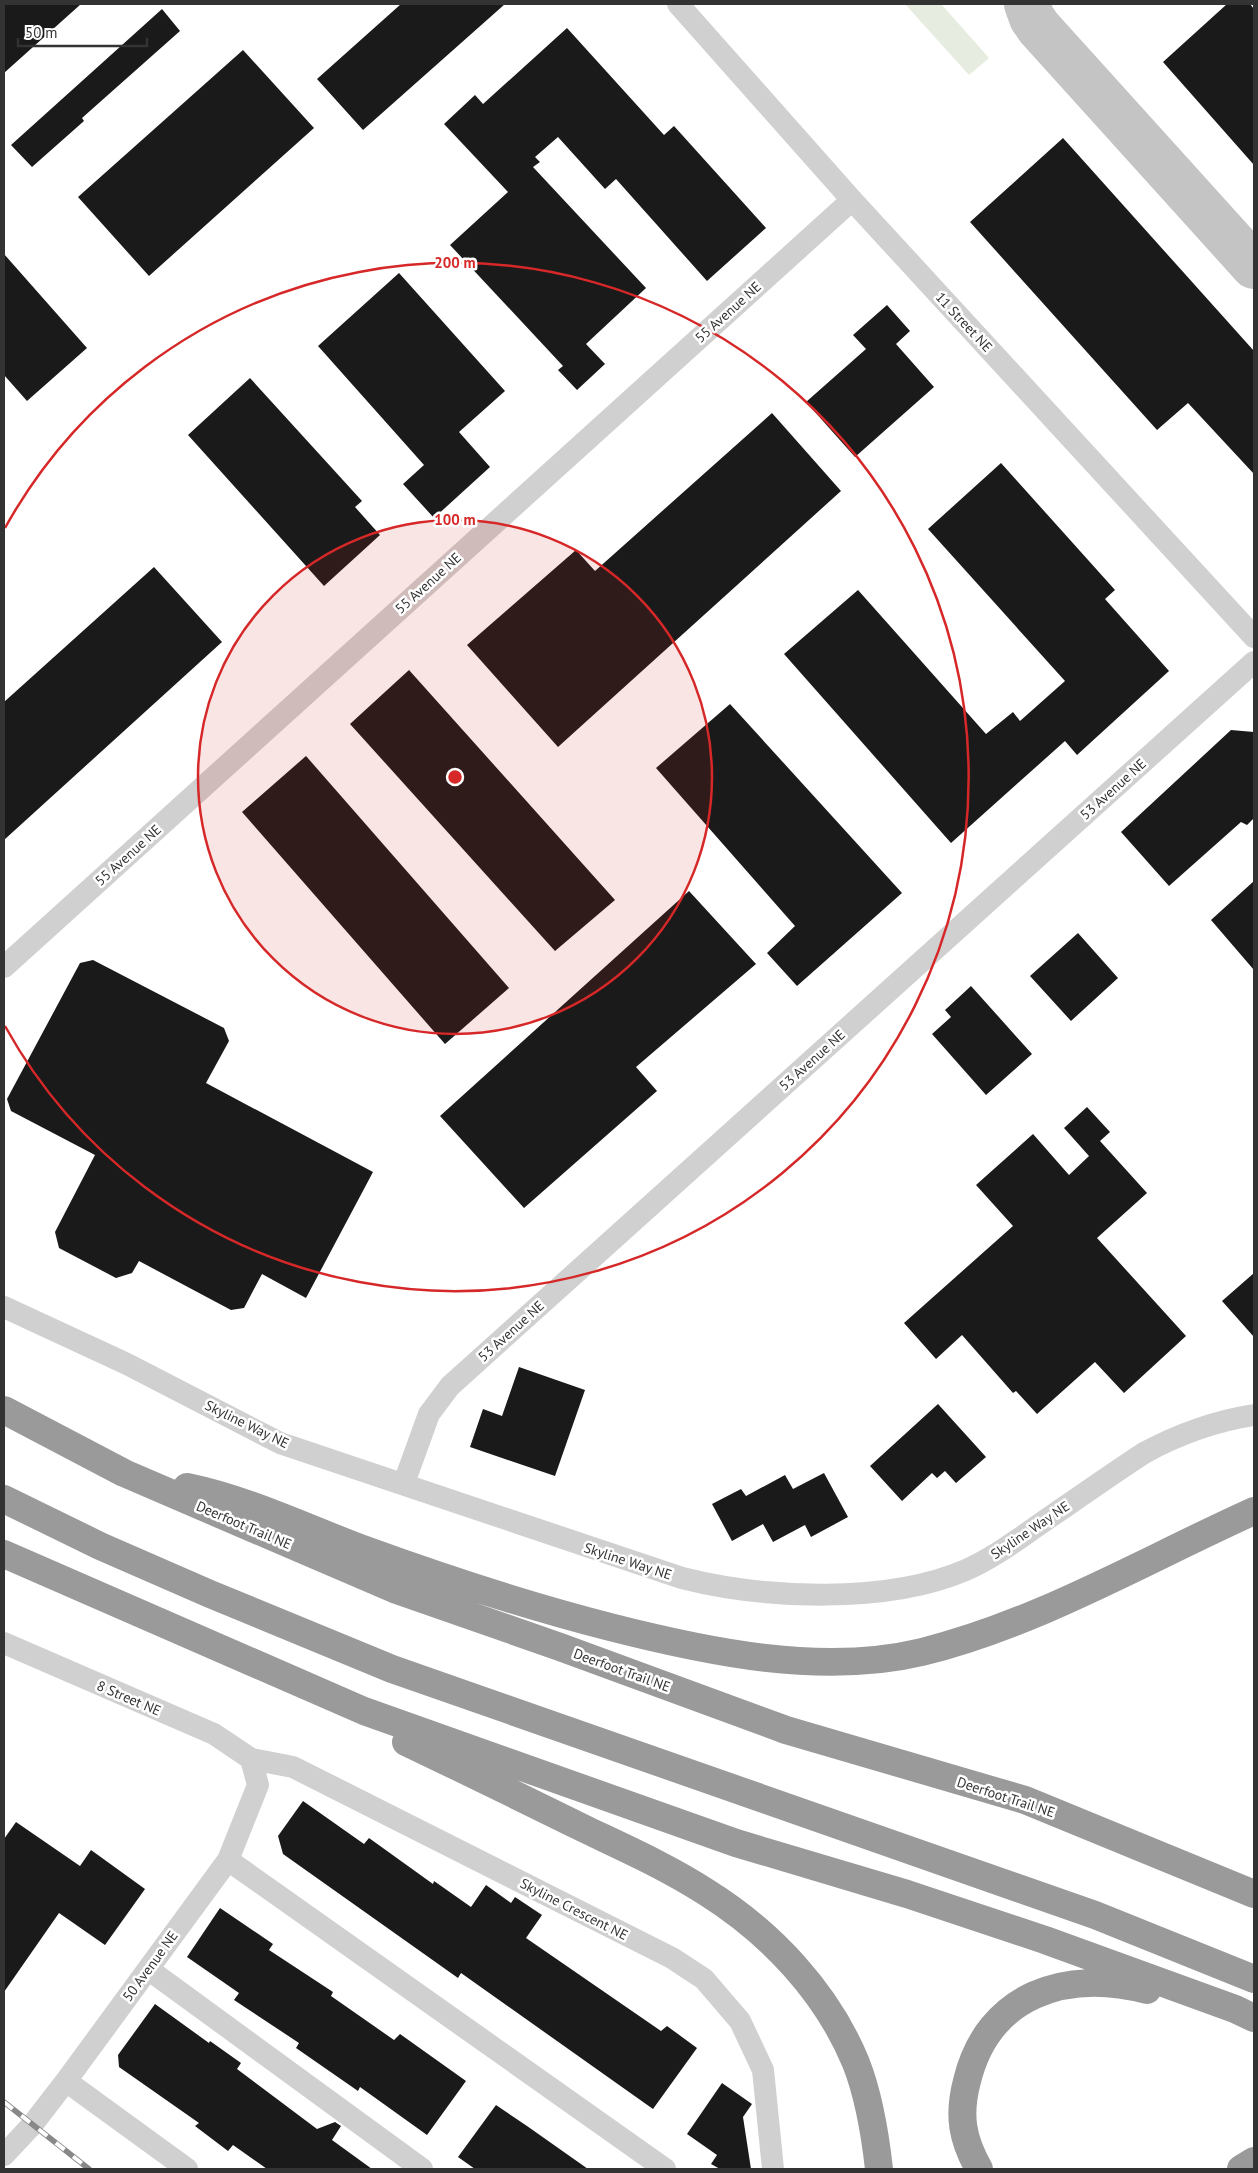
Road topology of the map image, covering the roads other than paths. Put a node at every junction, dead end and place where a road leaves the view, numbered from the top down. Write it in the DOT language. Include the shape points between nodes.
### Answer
graph roads {
  1 [pos="678,4"];
  2 [pos="852,200"];
  3 [pos="1254,637"];
  4 [pos="1254,662"];
  5 [pos="4,968"];
  6 [pos="4,1307"];
  7 [pos="4,1410"];
  8 [pos="1254,1415"];
  9 [pos="124,1473"];
  10 [pos="404,1483"];
  11 [pos="4,1499"];
  12 [pos="1252,1512"];
  13 [pos="4,1554"];
  14 [pos="4,1643"];
  15 [pos="251,1759"];
  16 [pos="228,1860"];
  17 [pos="1254,1894"];
  18 [pos="148,1969"];
  19 [pos="1254,1979"];
  20 [pos="1244,2013"];
  21 [pos="66,2081"];
  22 [pos="4,2155"];
  23 [pos="1254,2161"];
  24 [pos="187,2169"];
  25 [pos="422,2169"];
  26 [pos="664,2169"];
  27 [pos="773,2169"];
  28 [pos="879,2169"];
  29 [pos="979,2169"];
  30 [pos="1241,2169"];
  1 -- 2 [label="street, 11 Street NE"];
  2 -- 3 [label="street, 11 Street NE"];
  2 -- 5 [label="street, 55 Avenue NE"];
  4 -- 10 [label="street, 53 Avenue NE" via="450,1386 428,1414"];
  6 -- 10 [label="street, Skyline Way NE" via="127,1364 280,1443"];
  7 -- 9 [label="highway, Deerfoot Trail NE"];
  8 -- 10 [label="street, Skyline Way NE" via="1227,1419 1159,1444 994,1555 968,1569 914,1586 873,1592 763,1592 706,1585"];
  9 -- 12 [label="highway" via="223,1495 366,1550 537,1608 732,1654 809,1660 866,1660 919,1652 972,1638 1074,1596"];
  9 -- 17 [label="highway, Deerfoot Trail NE" via="394,1589 786,1730 1025,1800"];
  11 -- 19 [label="highway" via="200,1590 392,1669 1095,1915"];
  13 -- 20 [label="highway" via="364,1711 736,1843 907,1894 1045,1940"];
  13 -- 28 [label="highway" via="641,1856 736,1912 774,1944 798,1971 841,2034 856,2063 866,2095"];
  14 -- 15 [label="street, 8 Street NE" via="214,1734"];
  15 -- 16 [label="street, 50 Avenue NE" via="258,1785"];
  15 -- 27 [label="street, Skyline Crescent NE" via="293,1767 672,1958 704,1979 740,2021 763,2070"];
  16 -- 18 [label="street, 50 Avenue NE"];
  16 -- 26 [label="street"];
  18 -- 21 [label="street, 50 Avenue NE"];
  18 -- 25 [label="street"];
  20 -- 29 [label="highway" via="1130,1986 1098,1983 1073,1983 1048,1990 1014,2007 985,2035 970,2067 965,2088 962,2128"];
  21 -- 22 [label="street, 50 Avenue NE"];
  21 -- 24 [label="street"];
  23 -- 30 [label="highway"];
}
